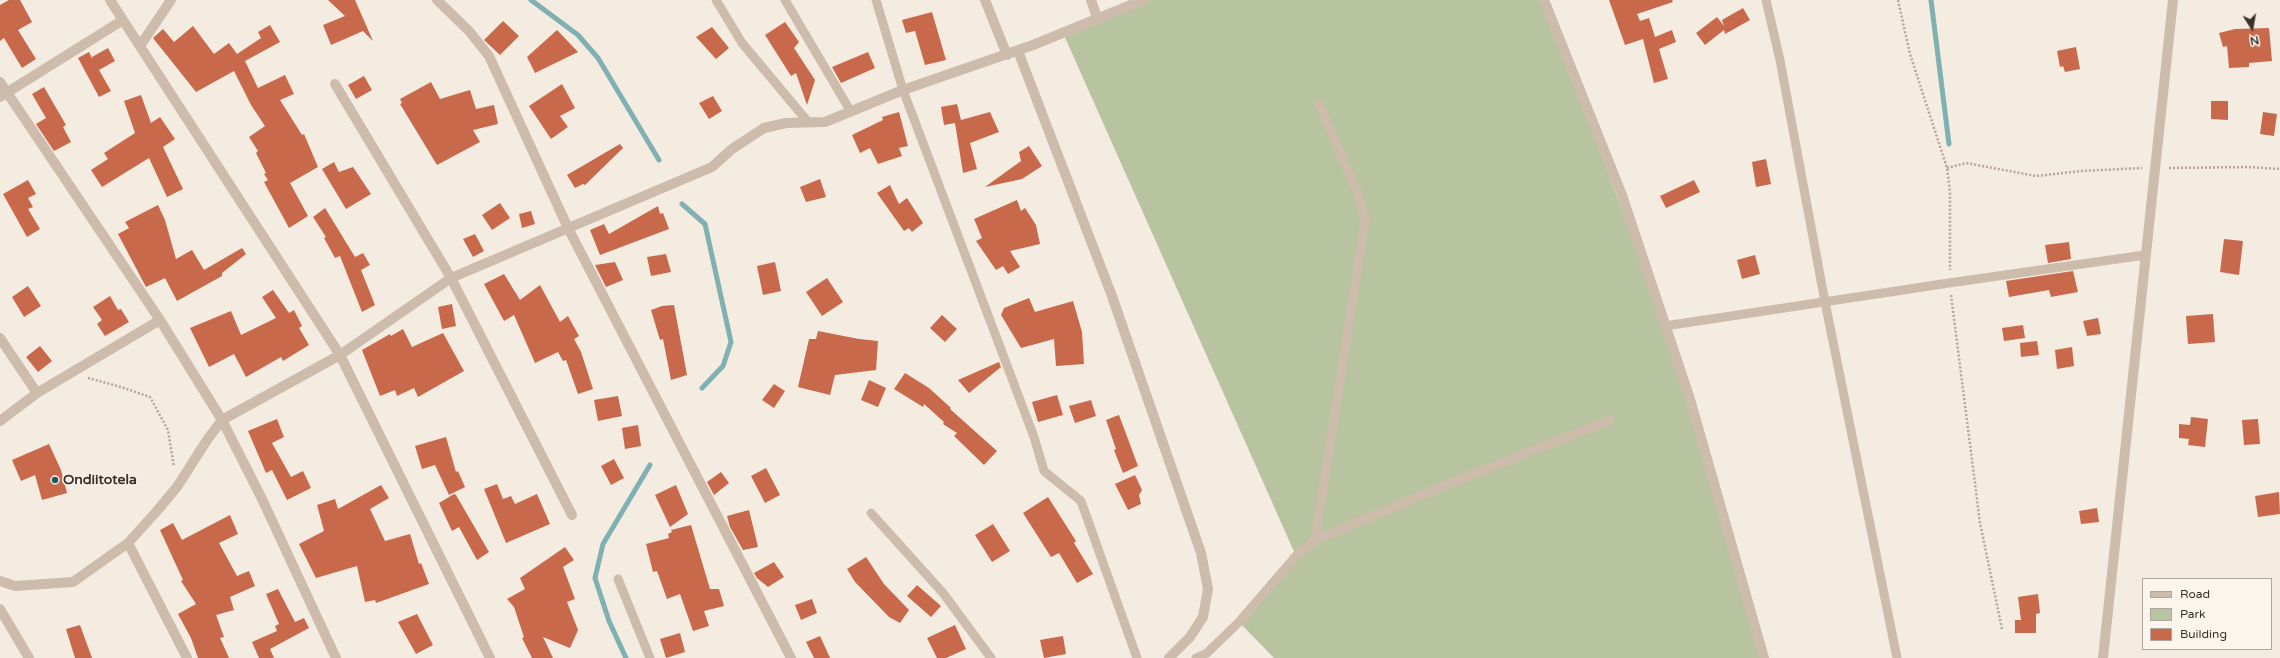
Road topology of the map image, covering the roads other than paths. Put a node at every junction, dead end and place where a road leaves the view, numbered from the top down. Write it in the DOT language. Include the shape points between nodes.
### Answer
graph roads {
  1 [pos="110,0"];
  2 [pos="171,0"];
  3 [pos="437,0"];
  4 [pos="716,0"];
  5 [pos="785,0"];
  6 [pos="876,0"];
  7 [pos="985,0"];
  8 [pos="1090,0"];
  9 [pos="1142,0"];
  10 [pos="1544,0"];
  11 [pos="1766,0"];
  12 [pos="2173,0"];
  13 [pos="123,20"];
  14 [pos="1098,20"];
  15 [pos="140,46"];
  16 [pos="1018,50"];
  17 [pos="1006,54"];
  18 [pos="0,82"];
  19 [pos="334,84"];
  20 [pos="903,90"];
  21 [pos="4,95"];
  22 [pos="1319,104"];
  23 [pos="851,112"];
  24 [pos="808,122"];
  25 [pos="568,228"];
  26 [pos="2145,255"];
  27 [pos="451,278"];
  28 [pos="1825,302"];
  29 [pos="160,320"];
  30 [pos="1666,326"];
  31 [pos="0,338"];
  32 [pos="340,355"];
  33 [pos="37,393"];
  34 [pos="0,420"];
  35 [pos="222,420"];
  36 [pos="1610,420"];
  37 [pos="871,513"];
  38 [pos="572,514"];
  39 [pos="1315,540"];
  40 [pos="128,543"];
  41 [pos="618,579"];
  42 [pos="0,582"];
  43 [pos="0,609"];
  44 [pos="29,658"];
  45 [pos="187,658"];
  46 [pos="336,658"];
  47 [pos="490,658"];
  48 [pos="650,658"];
  49 [pos="790,658"];
  50 [pos="991,658"];
  51 [pos="1137,658"];
  52 [pos="1170,658"];
  53 [pos="1196,658"];
  54 [pos="1764,658"];
  55 [pos="1897,658"];
  56 [pos="2104,658"];
  1 -- 13 [label="street"];
  2 -- 15 [label="street"];
  3 -- 25 [label="street" via="469,31 489,56"];
  4 -- 24 [label="lane" via="742,43"];
  5 -- 23 [label="lane"];
  6 -- 20 [label="lane"];
  7 -- 17 [label="street"];
  8 -- 14 [label="street"];
  9 -- 14 [label="street"];
  10 -- 30 [label="street" via="1622,195"];
  11 -- 28 [label="lane" via="1780,60"];
  12 -- 26 [label="street"];
  13 -- 15 [label="street"];
  13 -- 21 [label="street"];
  14 -- 16 [label="street"];
  15 -- 32 [label="street"];
  16 -- 17 [label="street"];
  16 -- 52 [label="street" via="1112,296 1200,553 1208,589 1203,617 1190,637"];
  17 -- 20 [label="street"];
  18 -- 21 [label="street"];
  19 -- 27 [label="street"];
  20 -- 23 [label="street"];
  20 -- 51 [label="lane" via="1034,437 1044,471 1081,501"];
  21 -- 29 [label="street"];
  22 -- 39 [label="lane" via="1358,194 1365,221"];
  23 -- 24 [label="street" via="825,122"];
  24 -- 25 [label="street" via="764,128 732,149 712,168"];
  25 -- 27 [label="street"];
  25 -- 49 [label="street"];
  26 -- 28 [label="lane"];
  26 -- 56 [label="street"];
  27 -- 32 [label="street"];
  27 -- 38 [label="street"];
  28 -- 30 [label="lane"];
  28 -- 55 [label="lane"];
  29 -- 33 [label="street"];
  29 -- 35 [label="street"];
  30 -- 54 [label="street" via="1689,396"];
  31 -- 33 [label="street"];
  32 -- 35 [label="street"];
  32 -- 47 [label="street"];
  33 -- 34 [label="street"];
  35 -- 40 [label="street" via="177,487"];
  35 -- 46 [label="street"];
  36 -- 39 [label="lane" via="1441,486"];
  37 -- 50 [label="lane" via="943,593"];
  39 -- 53 [label="lane" via="1296,556 1239,622 1207,653"];
  40 -- 42 [label="street" via="73,582 15,586"];
  40 -- 45 [label="street"];
  41 -- 48 [label="lane"];
  43 -- 44 [label="street"];
}
